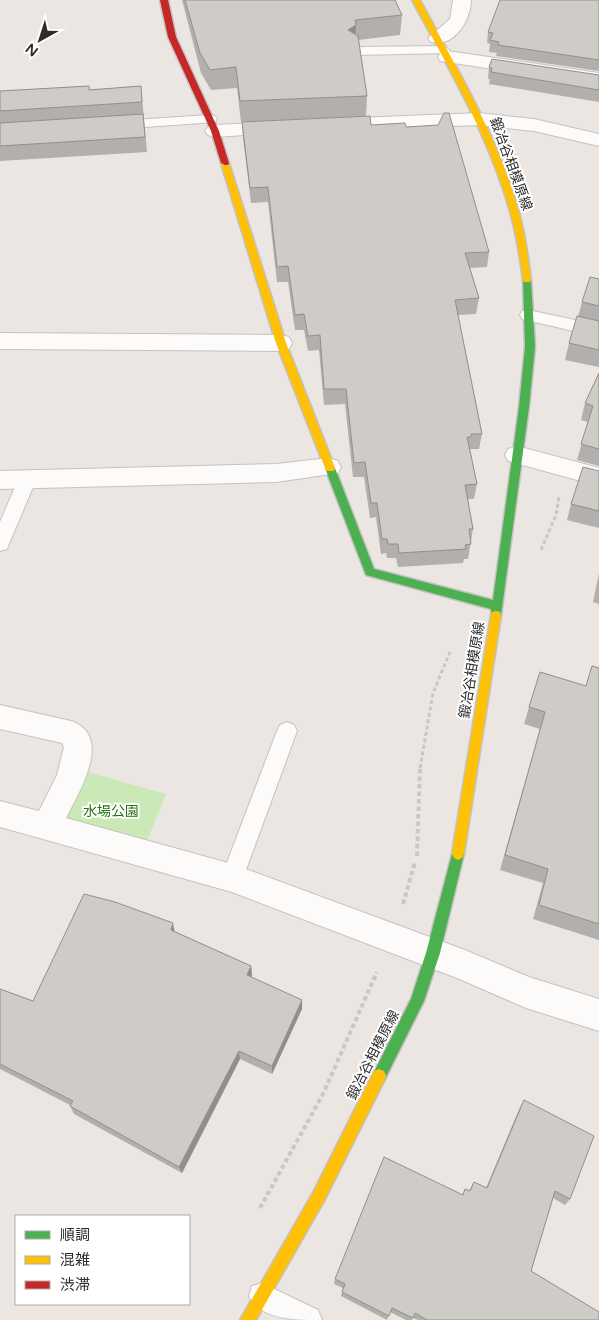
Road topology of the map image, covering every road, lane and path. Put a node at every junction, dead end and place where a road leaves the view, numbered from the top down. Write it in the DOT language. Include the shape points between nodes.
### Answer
graph roads {
  1 [pos="164,0"];
  2 [pos="416,0"];
  3 [pos="462,0"];
  4 [pos="442,48"];
  5 [pos="356,51"];
  6 [pos="599,79"];
  7 [pos="479,119"];
  8 [pos="213,125"];
  9 [pos="105,126"];
  10 [pos="599,140"];
  11 [pos="528,315"];
  12 [pos="599,331"];
  13 [pos="0,341"];
  14 [pos="281,343"];
  15 [pos="517,455"];
  16 [pos="329,467"];
  17 [pos="599,477"];
  18 [pos="0,480"];
  19 [pos="27,480"];
  20 [pos="0,544"];
  21 [pos="497,606"];
  22 [pos="452,649"];
  23 [pos="0,717"];
  24 [pos="287,731"];
  25 [pos="0,814"];
  26 [pos="47,825"];
  27 [pos="232,878"];
  28 [pos="401,910"];
  29 [pos="433,953"];
  30 [pos="382,963"];
  31 [pos="599,1015"];
  32 [pos="260,1208"];
  33 [pos="262,1296"];
  34 [pos="248,1320"];
  35 [pos="308,1320"];
  1 -- 8 [label="main road" via="172,37"];
  2 -- 4 [label="main road, 鍛冶谷相模原線"];
  3 -- 4 [label="street" via="463,11"];
  4 -- 5 [label="lane"];
  4 -- 6 [label="street"];
  4 -- 7 [label="main road, 鍛冶谷相模原線"];
  7 -- 8 [label="street" via="307,127"];
  7 -- 10 [label="street" via="534,125"];
  7 -- 11 [label="main road, 鍛冶谷相模原線" via="511,200 526,264"];
  8 -- 9 [label="lane"];
  8 -- 14 [label="main road"];
  11 -- 12 [label="lane"];
  11 -- 15 [label="main road, 鍛冶谷相模原線" via="530,347"];
  13 -- 14 [label="street"];
  14 -- 16 [label="main road"];
  15 -- 17 [label="street"];
  15 -- 21 [label="main road, 鍛冶谷相模原線"];
  16 -- 19 [label="street" via="276,473"];
  16 -- 21 [label="main road" via="370,572"];
  18 -- 19 [label="street"];
  19 -- 20 [label="lane"];
  21 -- 29 [label="main road, 鍛冶谷相模原線" via="458,854"];
  22 -- 28 [label="path" via="433,693 419,773 417,855"];
  23 -- 26 [label="street" via="71,733 76,740 79,749 73,768"];
  24 -- 27 [label="lane"];
  25 -- 26 [label="street"];
  26 -- 27 [label="street"];
  27 -- 29 [label="street"];
  29 -- 31 [label="street" via="526,992"];
  29 -- 33 [label="main road, 鍛冶谷相模原線" via="417,1001 319,1196"];
  30 -- 32 [label="path" via="323,1094"];
  33 -- 34 [label="main road, 鍛冶谷相模原線"];
  33 -- 35 [label="lane"];
}
